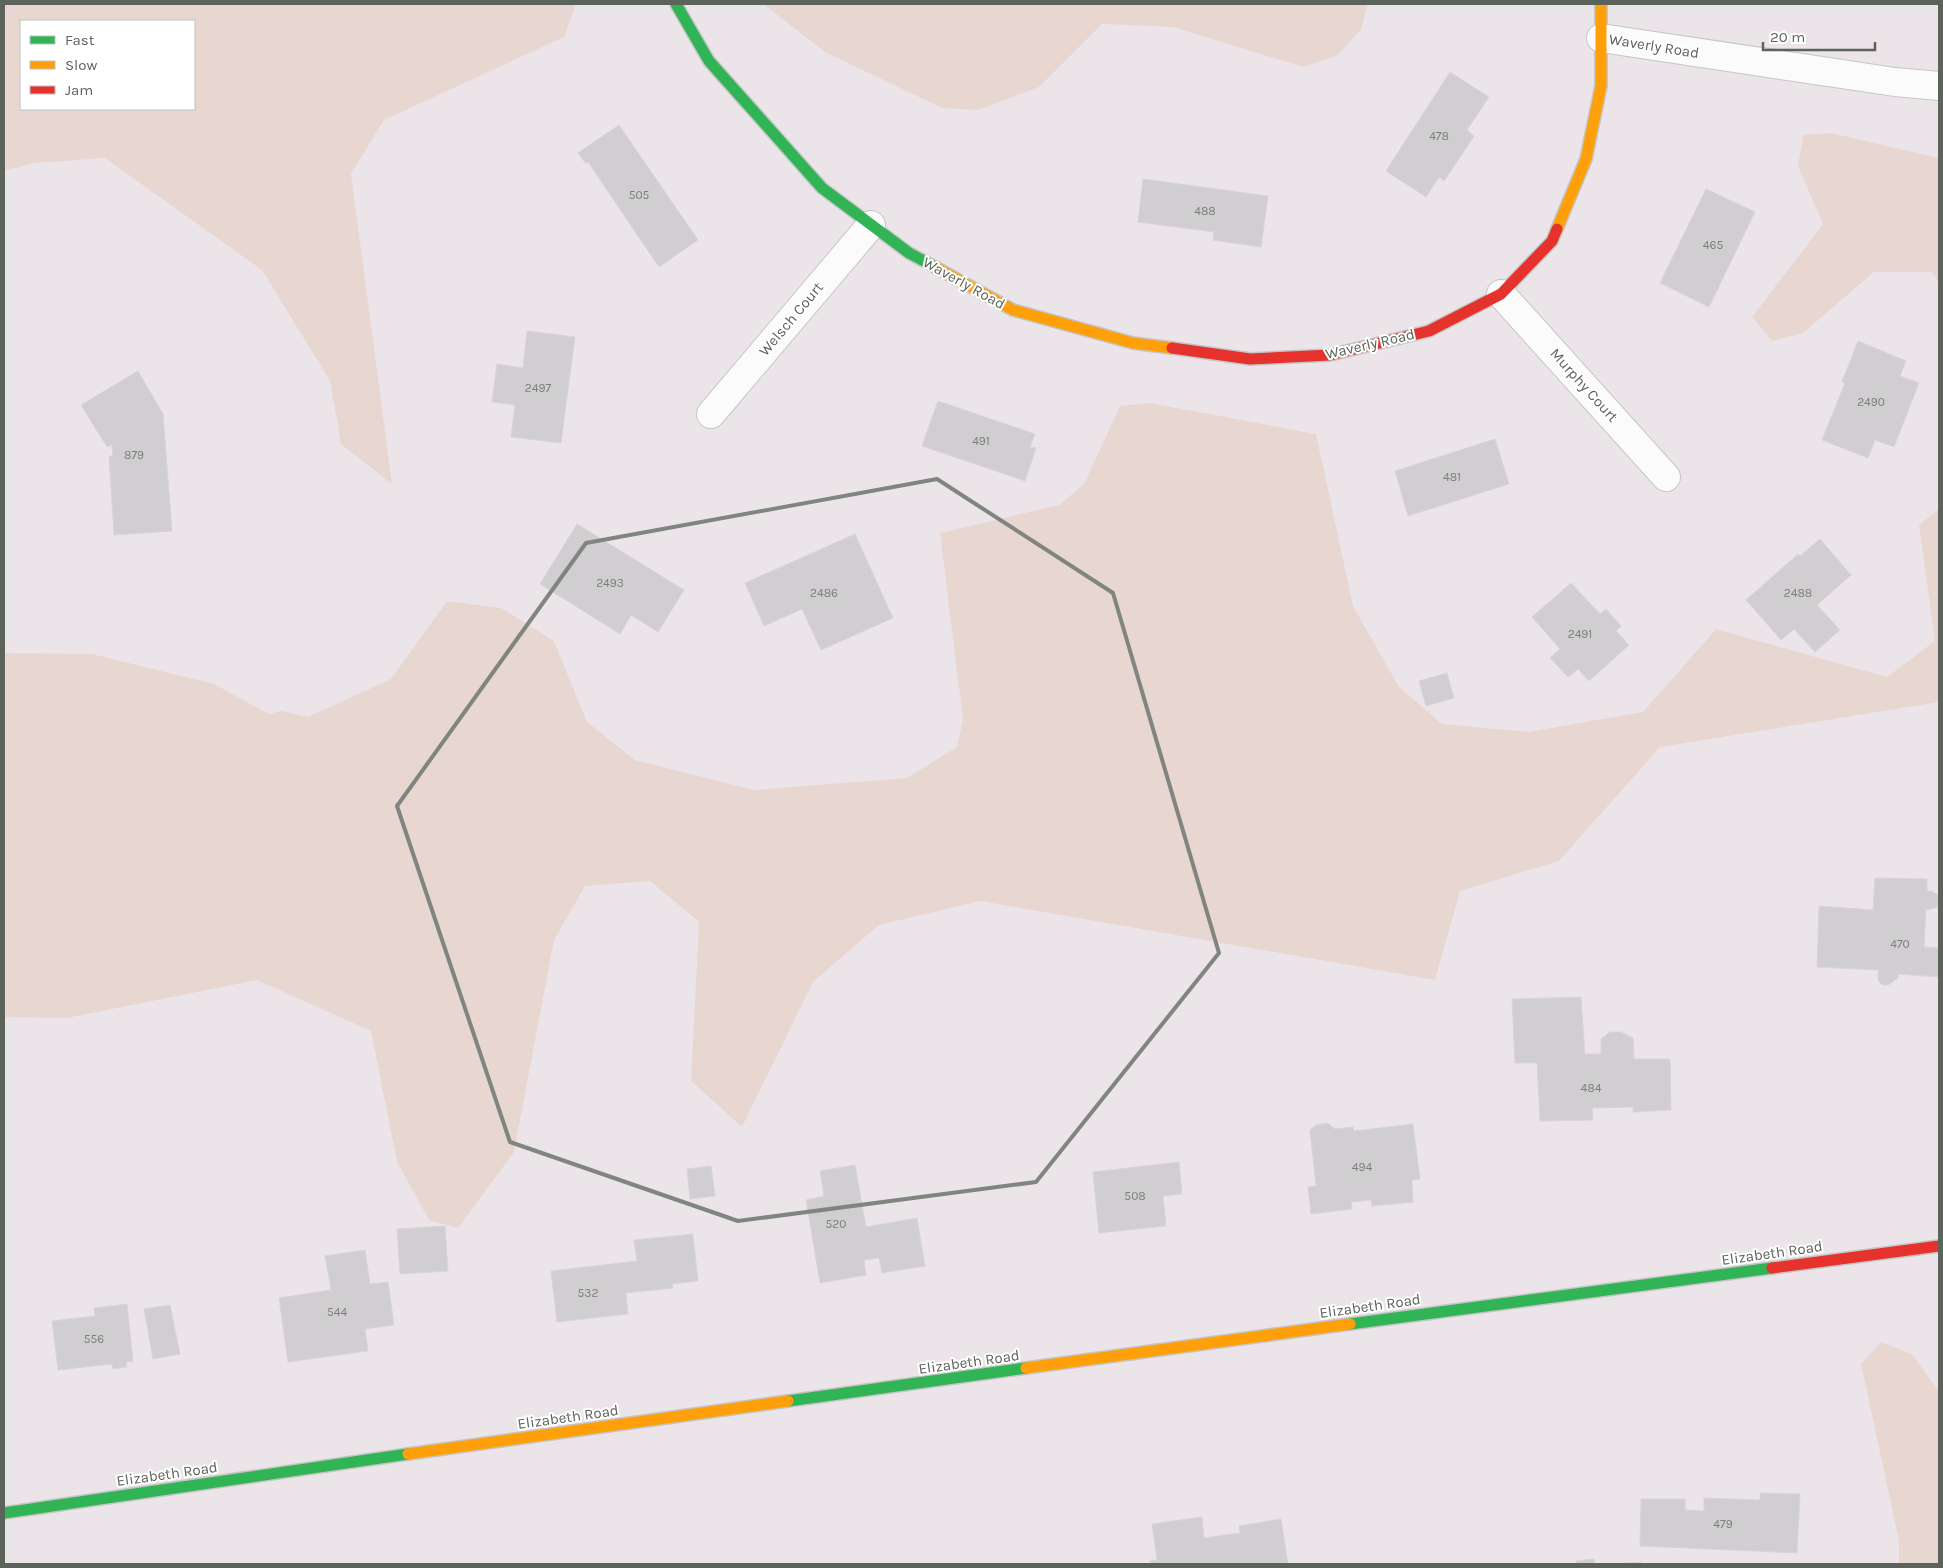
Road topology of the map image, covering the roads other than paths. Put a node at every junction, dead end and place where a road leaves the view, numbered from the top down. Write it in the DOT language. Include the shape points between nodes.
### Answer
graph roads {
  1 [pos="676,4"];
  2 [pos="1601,4"];
  3 [pos="1601,38"];
  4 [pos="1939,86"];
  5 [pos="871,224"];
  6 [pos="1501,294"];
  7 [pos="711,414"];
  8 [pos="1666,477"];
  9 [pos="1939,1246"];
  10 [pos="4,1513"];
  1 -- 5 [label="street, Waverly Road" via="708,62 822,188"];
  2 -- 3 [label="street"];
  3 -- 4 [label="street, Waverly Road"];
  3 -- 6 [label="street, Waverly Road" via="1601,86 1586,159 1552,241"];
  5 -- 6 [label="street, Waverly Road" via="909,253 1013,310 1133,343 1250,359 1330,355 1429,331"];
  5 -- 7 [label="street, Welsch Court"];
  6 -- 8 [label="street, Murphy Court"];
  9 -- 10 [label="street, Elizabeth Road" via="1391,1318"];
}
